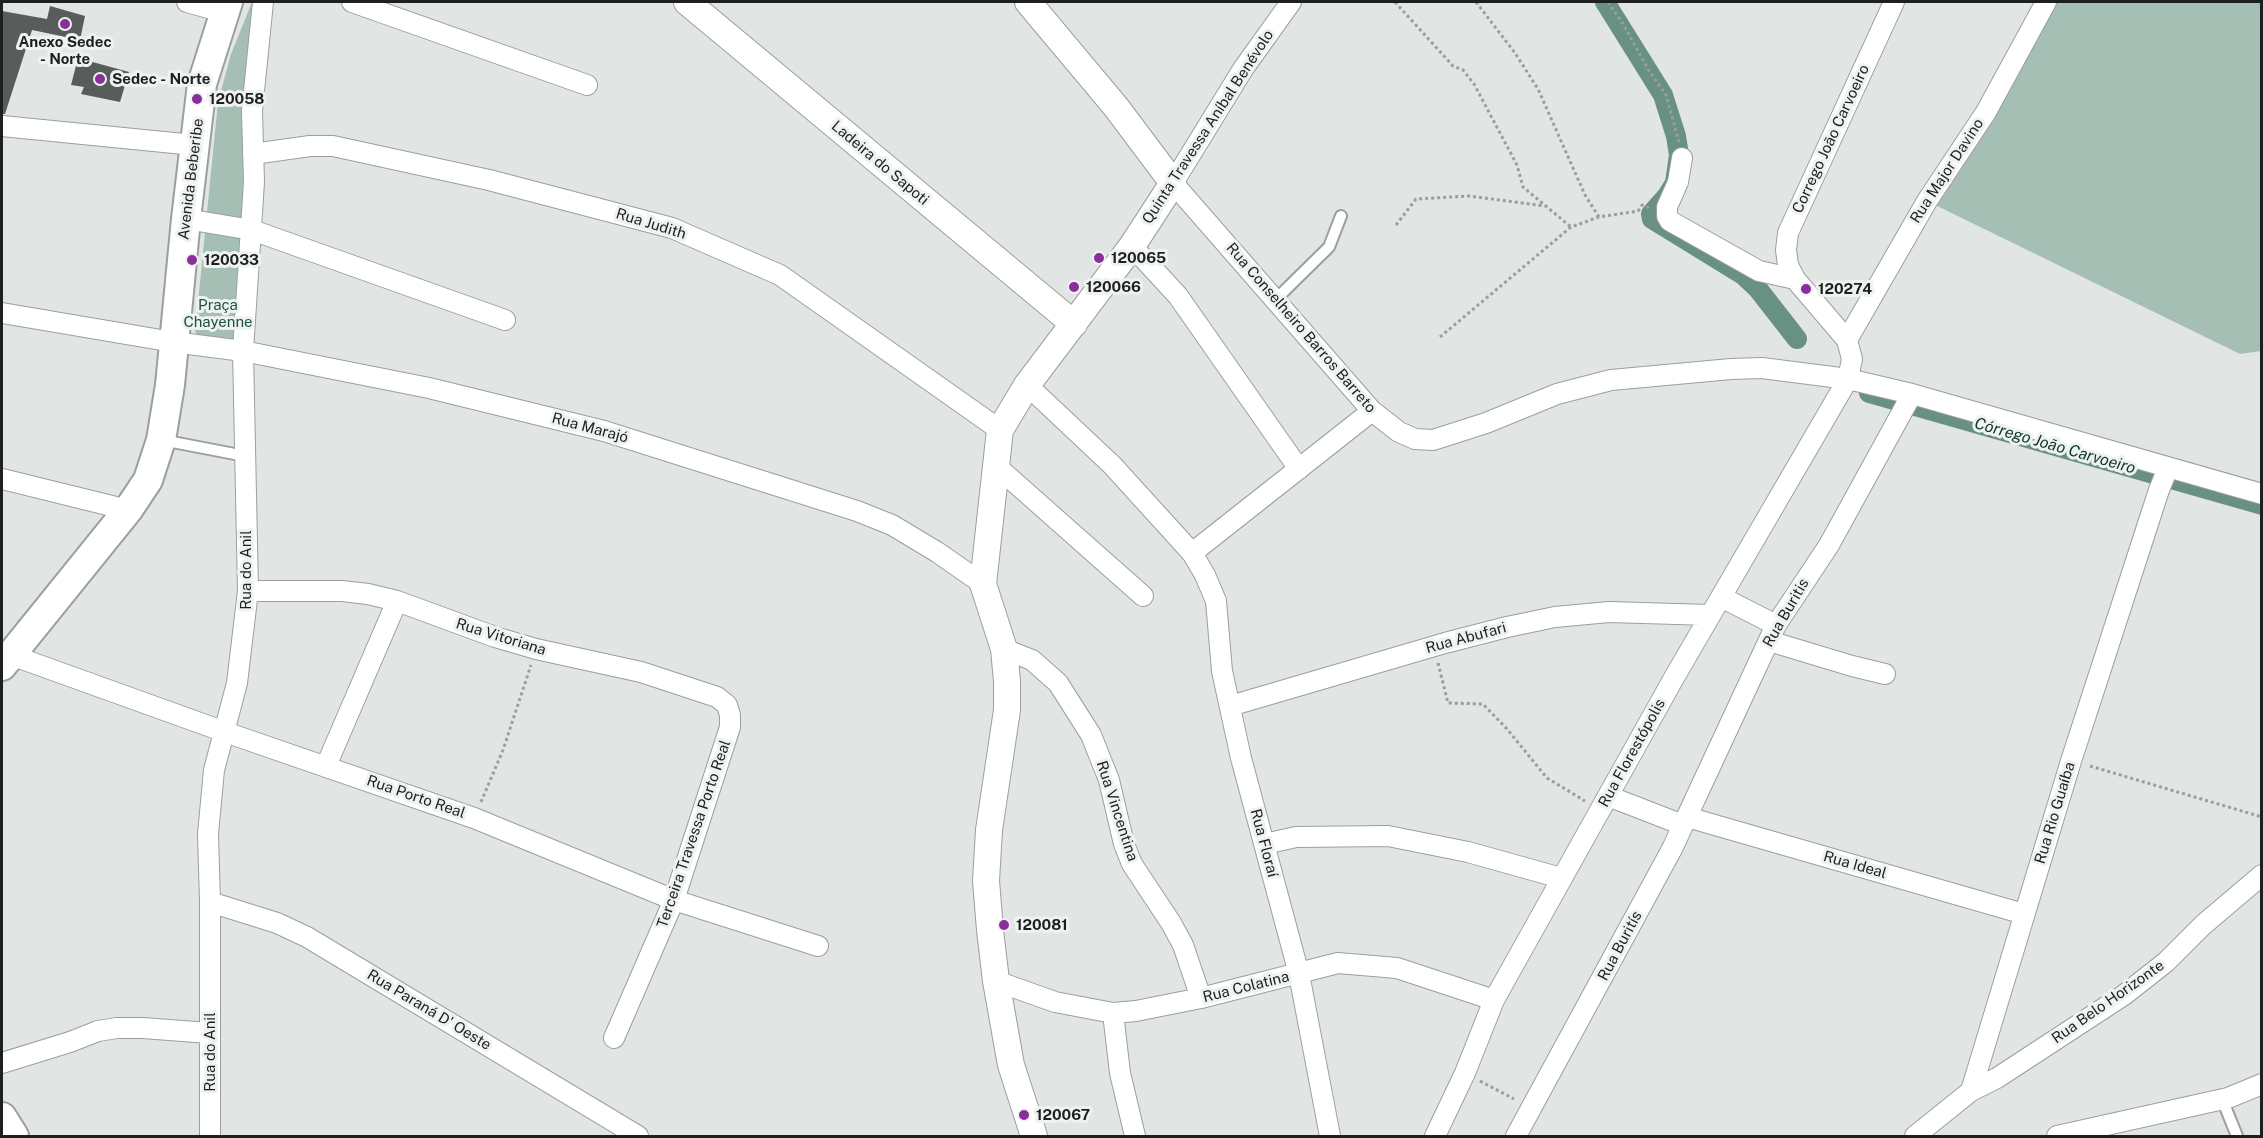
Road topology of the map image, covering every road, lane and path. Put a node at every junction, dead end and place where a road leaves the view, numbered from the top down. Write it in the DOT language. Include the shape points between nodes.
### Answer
graph roads {
  1 [pos="187,2"];
  2 [pos="263,2"];
  3 [pos="352,2"];
  4 [pos="687,2"];
  5 [pos="1291,2"];
  6 [pos="1395,2"];
  7 [pos="1476,2"];
  8 [pos="1608,2"];
  9 [pos="1894,2"];
  10 [pos="2046,2"];
  11 [pos="1039,6"];
  12 [pos="225,7"];
  13 [pos="587,85"];
  14 [pos="2,126"];
  15 [pos="194,145"];
  16 [pos="253,154"];
  17 [pos="1682,158"];
  18 [pos="1173,183"];
  19 [pos="1642,205"];
  20 [pos="1547,207"];
  21 [pos="1341,216"];
  22 [pos="1599,217"];
  23 [pos="186,219"];
  24 [pos="1396,225"];
  25 [pos="1571,227"];
  26 [pos="252,230"];
  27 [pos="1132,246"];
  28 [pos="1795,279"];
  29 [pos="1275,300"];
  30 [pos="2,313"];
  31 [pos="505,320"];
  32 [pos="1074,324"];
  33 [pos="1440,336"];
  34 [pos="1847,340"];
  35 [pos="173,342"];
  36 [pos="243,351"];
  37 [pos="1848,379"];
  38 [pos="1027,385"];
  39 [pos="1908,402"];
  40 [pos="1372,411"];
  41 [pos="1000,430"];
  42 [pos="161,440"];
  43 [pos="245,456"];
  44 [pos="995,465"];
  45 [pos="1299,469"];
  46 [pos="2165,477"];
  47 [pos="2,479"];
  48 [pos="2262,494"];
  49 [pos="128,510"];
  50 [pos="1192,553"];
  51 [pos="983,584"];
  52 [pos="248,591"];
  53 [pos="1143,596"];
  54 [pos="1721,597"];
  55 [pos="397,601"];
  56 [pos="1710,615"];
  57 [pos="1772,633"];
  58 [pos="1434,647"];
  59 [pos="536,649"];
  60 [pos="1004,649"];
  61 [pos="6,661"];
  62 [pos="1885,674"];
  63 [pos="1230,706"];
  64 [pos="730,727"];
  65 [pos="225,732"];
  66 [pos="2071,761"];
  67 [pos="326,766"];
  68 [pos="1604,803"];
  69 [pos="2262,817"];
  70 [pos="474,818"];
  71 [pos="1685,821"];
  72 [pos="1265,844"];
  73 [pos="2262,875"];
  74 [pos="1561,878"];
  75 [pos="674,900"];
  76 [pos="210,902"];
  77 [pos="2024,914"];
  78 [pos="818,945"];
  79 [pos="1299,974"];
  80 [pos="996,981"];
  81 [pos="1201,998"];
  82 [pos="1494,1000"];
  83 [pos="1113,1012"];
  84 [pos="209,1033"];
  85 [pos="614,1038"];
  86 [pos="2,1063"];
  87 [pos="1465,1073"];
  88 [pos="2262,1084"];
  89 [pos="1971,1091"];
  90 [pos="2222,1100"];
  91 [pos="1531,1108"];
  92 [pos="2,1118"];
  93 [pos="14,1137"];
  94 [pos="210,1137"];
  95 [pos="638,1137"];
  96 [pos="1034,1137"];
  97 [pos="1135,1137"];
  98 [pos="1330,1137"];
  99 [pos="1435,1137"];
  100 [pos="1516,1137"];
  101 [pos="1915,1137"];
  102 [pos="2057,1137"];
  103 [pos="2237,1137"];
  1 -- 12 [label="street"];
  2 -- 16 [label="street, Rua do Anil" via="252,111"];
  3 -- 13 [label="street"];
  4 -- 32 [label="street, Ladeira do Sapoti"];
  5 -- 18 [label="street, Quinta Travessa Aníbal Benévolo" via="1243,69"];
  6 -- 20 [label="path" via="1474,84 1517,165 1523,187"];
  7 -- 22 [label="path" via="1538,89 1585,195"];
  8 -- 17 [label="path" via="1666,95"];
  9 -- 28 [label="street, Corrego João Carvoeiro" via="1788,233 1788,265"];
  10 -- 34 [label="street, Rua Major Davino" via="1986,112 1927,201"];
  11 -- 18 [label="street, Rua Conselheiro Barros Barreto"];
  12 -- 15 [label="main road, Avenida Beberibe" via="202,84"];
  14 -- 15 [label="street"];
  15 -- 23 [label="main road, Avenida Beberibe"];
  16 -- 26 [label="street, Rua do Anil"];
  16 -- 41 [label="street, Rua Judith" via="333,146 489,180 672,228 780,275"];
  17 -- 28 [label="street" via="1667,216 1677,226 1759,271"];
  18 -- 27 [label="street, Quinta Travessa Aníbal Benévolo"];
  18 -- 29 [label="street, Rua Conselheiro Barros Barreto"];
  19 -- 22 [label="path" via="1638,211"];
  20 -- 24 [label="path" via="1469,196 1416,199"];
  20 -- 25 [label="path"];
  21 -- 29 [label="lane" via="1329,247"];
  22 -- 25 [label="path"];
  23 -- 26 [label="street"];
  23 -- 35 [label="main road, Avenida Beberibe"];
  25 -- 33 [label="path"];
  26 -- 31 [label="street"];
  26 -- 36 [label="street, Rua do Anil"];
  27 -- 32 [label="street, Quinta Travessa Aníbal Benévolo"];
  27 -- 45 [label="street" via="1178,296"];
  28 -- 34 [label="street"];
  29 -- 40 [label="street, Rua Conselheiro Barros Barreto"];
  30 -- 35 [label="street, Rua Marajó"];
  32 -- 38 [label="street, Quinta Travessa Aníbal Benévolo"];
  34 -- 37 [label="street" via="1852,359"];
  35 -- 36 [label="street, Rua Marajó"];
  35 -- 42 [label="main road, Avenida Beberibe"];
  36 -- 43 [label="street, Rua do Anil"];
  36 -- 51 [label="street, Rua Marajó" via="429,388 604,431 892,525"];
  37 -- 39 [label="street, Rua Conselheiro Barros Barreto"];
  37 -- 40 [label="street, Rua Conselheiro Barros Barreto" via="1762,368 1611,380 1557,394 1433,440 1415,440"];
  37 -- 54 [label="street, Rua Florestópolis"];
  38 -- 41 [label="street, Quinta Travessa Aníbal Benévolo"];
  38 -- 50 [label="street, Rua Floraí" via="1112,465"];
  39 -- 46 [label="street, Rua Conselheiro Barros Barreto"];
  39 -- 57 [label="street, Rua Buritis" via="1829,545"];
  40 -- 45 [label="street"];
  41 -- 44 [label="street, Quinta Travessa Aníbal Benévolo"];
  42 -- 43 [label="lane"];
  42 -- 49 [label="main road, Avenida Beberibe" via="148,480"];
  43 -- 52 [label="street, Rua do Anil"];
  44 -- 51 [label="street, Quinta Travessa Aníbal Benévolo"];
  44 -- 53 [label="street"];
  45 -- 50 [label="street"];
  46 -- 48 [label="street, Rua Conselheiro Barros Barreto"];
  46 -- 66 [label="street, Rua Rio Guaíba"];
  47 -- 49 [label="street"];
  49 -- 61 [label="main road, Avenida Beberibe"];
  50 -- 63 [label="street, Rua Floraí" via="1216,601 1222,671"];
  51 -- 60 [label="street, Quinta Travessa Aníbal Benévolo"];
  52 -- 55 [label="street, Rua Vitoriana" via="342,591"];
  52 -- 65 [label="street, Rua do Anil" via="237,683"];
  54 -- 56 [label="street, Rua Florestópolis"];
  54 -- 57 [label="street"];
  55 -- 59 [label="street, Rua Vitoriana"];
  55 -- 67 [label="street"];
  56 -- 58 [label="street, Rua Abufari" via="1609,612 1556,616"];
  56 -- 68 [label="street, Rua Florestópolis"];
  57 -- 62 [label="street" via="1852,666"];
  57 -- 71 [label="street, Rua Buritis"];
  58 -- 63 [label="street, Rua Abufari"];
  58 -- 68 [label="path" via="1448,703 1483,704 1547,778"];
  59 -- 64 [label="street, Rua Vitoriana" via="641,672 717,697 727,705"];
  59 -- 70 [label="path" via="504,750"];
  60 -- 80 [label="street, Quinta Travessa Aníbal Benévolo" via="1007,710 989,830 986,881"];
  60 -- 81 [label="street, Rua Vincentina" via="1032,660 1058,683 1091,735 1109,780 1132,864 1172,923"];
  61 -- 65 [label="street, Rua Porto Real"];
  63 -- 72 [label="street, Rua Floraí" via="1240,758"];
  64 -- 75 [label="street, Terceira Travessa Porto Real"];
  65 -- 67 [label="street, Rua Porto Real"];
  65 -- 76 [label="street, Rua do Anil" via="214,770 209,823"];
  66 -- 69 [label="path"];
  66 -- 77 [label="street, Rua Rio Guaíba"];
  67 -- 70 [label="street, Rua Porto Real"];
  68 -- 71 [label="street"];
  68 -- 74 [label="street, Rua Florestópolis"];
  70 -- 75 [label="street, Rua Porto Real"];
  71 -- 77 [label="street, Rua Ideal"];
  71 -- 91 [label="street, Rua Buritís"];
  72 -- 74 [label="street" via="1296,837 1388,836 1468,852"];
  72 -- 79 [label="street, Rua Floraí"];
  73 -- 89 [label="street, Rua Belo Horizonte" via="2124,995"];
  74 -- 82 [label="street, Rua Florestópolis"];
  75 -- 78 [label="street, Rua Porto Real"];
  75 -- 85 [label="street, Terceira Travessa Porto Real"];
  76 -- 84 [label="street, Rua do Anil"];
  76 -- 95 [label="street, Rua Paraná D' Oeste" via="307,937"];
  77 -- 89 [label="street, Rua Rio Guaíba"];
  79 -- 81 [label="street, Rua Colatina"];
  79 -- 82 [label="street, Rua Colatina" via="1338,963 1397,968"];
  79 -- 98 [label="street, Rua Floraí"];
  80 -- 83 [label="street, Rua Colatina" via="1055,1002"];
  80 -- 96 [label="street, Quinta Travessa Aníbal Benévolo" via="1011,1065"];
  81 -- 83 [label="street, Rua Colatina"];
  82 -- 87 [label="street, Rua Florestópolis"];
  83 -- 97 [label="street" via="1120,1073"];
  84 -- 86 [label="street" via="117,1028"];
  84 -- 94 [label="street, Rua do Anil"];
  87 -- 91 [label="path"];
  87 -- 99 [label="street, Rua Florestópolis"];
  88 -- 90 [label="street"];
  89 -- 101 [label="street"];
  90 -- 102 [label="street"];
  90 -- 103 [label="lane"];
  91 -- 100 [label="street, Rua Buritís"];
  92 -- 93 [label="main road"];
}
